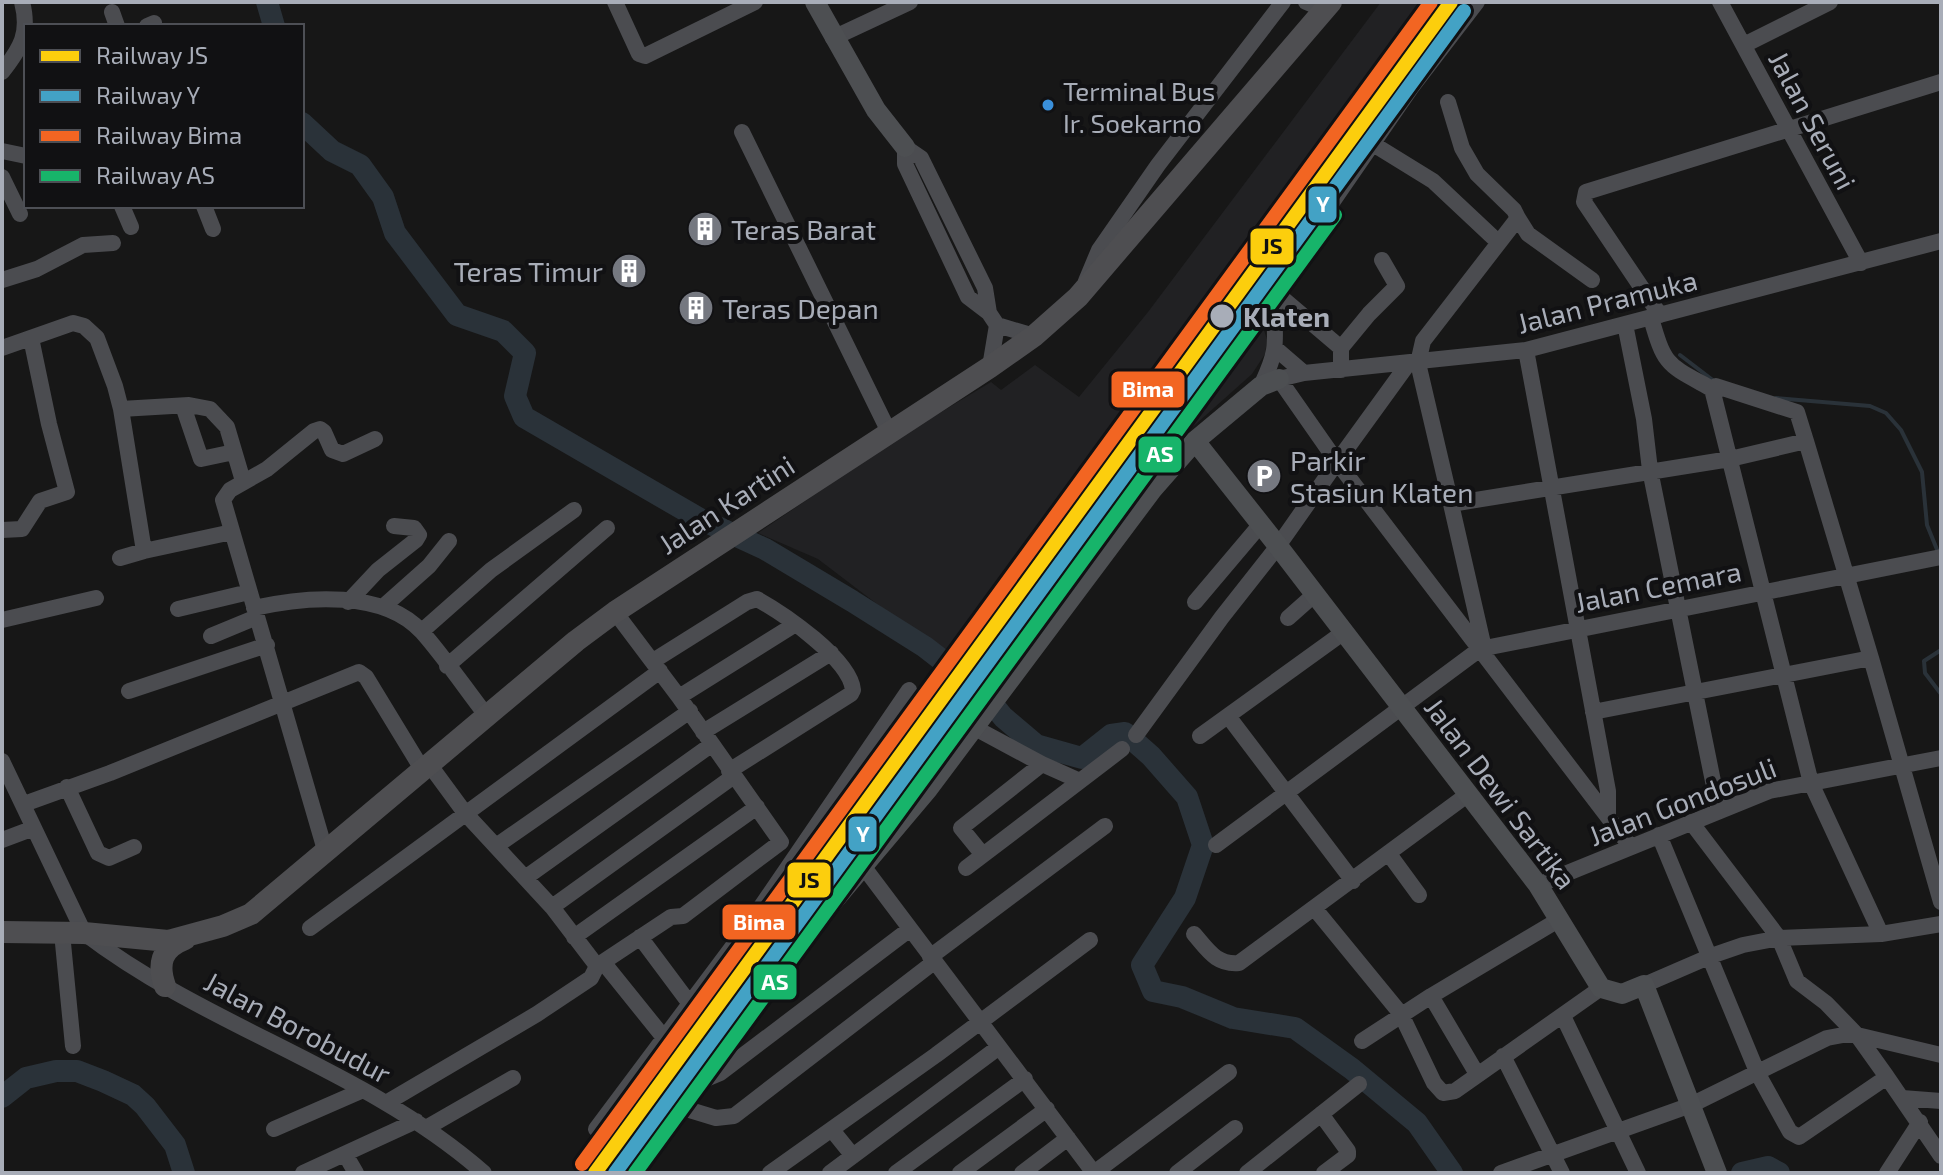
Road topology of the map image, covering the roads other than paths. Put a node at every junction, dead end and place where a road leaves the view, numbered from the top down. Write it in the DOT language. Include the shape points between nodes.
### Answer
graph roads {
  1 [pos="22,2"];
  2 [pos="615,2"];
  3 [pos="755,2"];
  4 [pos="815,2"];
  5 [pos="910,2"];
  6 [pos="1283,2"];
  7 [pos="1477,2"];
  8 [pos="1720,2"];
  9 [pos="1830,2"];
  10 [pos="1320,5"];
  11 [pos="24,24"];
  12 [pos="24,29"];
  13 [pos="833,38"];
  14 [pos="1744,45"];
  15 [pos="2,72"];
  16 [pos="1941,82"];
  17 [pos="1448,102"];
  18 [pos="1787,129"];
  19 [pos="742,132"];
  20 [pos="1373,144"];
  21 [pos="905,147"];
  22 [pos="2,151"];
  23 [pos="24,156"];
  24 [pos="2,177"];
  25 [pos="123,208"];
  26 [pos="205,208"];
  27 [pos="20,214"];
  28 [pos="1518,218"];
  29 [pos="131,227"];
  30 [pos="213,229"];
  31 [pos="1941,241"];
  32 [pos="1498,242"];
  33 [pos="113,243"];
  34 [pos="1382,260"];
  35 [pos="1861,263"];
  36 [pos="2,280"];
  37 [pos="1592,280"];
  38 [pos="1276,285"];
  39 [pos="985,288"];
  40 [pos="968,297"];
  41 [pos="1078,297"];
  42 [pos="1655,316"];
  43 [pos="993,319"];
  44 [pos="1625,324"];
  45 [pos="1034,336"];
  46 [pos="31,338"];
  47 [pos="2,348"];
  48 [pos="1275,348"];
  49 [pos="1341,348"];
  50 [pos="1526,350"];
  51 [pos="1413,364"];
  52 [pos="990,367"];
  53 [pos="1341,370"];
  54 [pos="1304,373"];
  55 [pos="1270,383"];
  56 [pos="1712,389"];
  57 [pos="183,406"];
  58 [pos="121,409"];
  59 [pos="890,434"];
  60 [pos="375,439"];
  61 [pos="1195,441"];
  62 [pos="1806,441"];
  63 [pos="234,452"];
  64 [pos="1730,459"];
  65 [pos="1337,462"];
  66 [pos="1650,470"];
  67 [pos="243,481"];
  68 [pos="1551,487"];
  69 [pos="1451,504"];
  70 [pos="574,510"];
  71 [pos="1261,524"];
  72 [pos="394,526"];
  73 [pos="607,528"];
  74 [pos="2,530"];
  75 [pos="232,532"];
  76 [pos="449,541"];
  77 [pos="1278,546"];
  78 [pos="144,551"];
  79 [pos="1937,557"];
  80 [pos="120,558"];
  81 [pos="1845,576"];
  82 [pos="1764,592"];
  83 [pos="1315,594"];
  84 [pos="83,601"];
  85 [pos="348,602"];
  86 [pos="1195,602"];
  87 [pos="253,606"];
  88 [pos="384,606"];
  89 [pos="1678,608"];
  90 [pos="178,609"];
  91 [pos="615,612"];
  92 [pos="1288,618"];
  93 [pos="2,620"];
  94 [pos="794,625"];
  95 [pos="1577,628"];
  96 [pos="422,631"];
  97 [pos="1344,632"];
  98 [pos="211,636"];
  99 [pos="267,645"];
  100 [pos="1482,648"];
  101 [pos="831,653"];
  102 [pos="1871,658"];
  103 [pos="447,666"];
  104 [pos="657,666"];
  105 [pos="1785,676"];
  106 [pos="909,690"];
  107 [pos="129,691"];
  108 [pos="1693,692"];
  109 [pos="679,697"];
  110 [pos="283,701"];
  111 [pos="1401,706"];
  112 [pos="690,711"];
  113 [pos="1593,712"];
  114 [pos="486,715"];
  115 [pos="1228,716"];
  116 [pos="975,728"];
  117 [pos="1136,735"];
  118 [pos="1200,736"];
  119 [pos="707,739"];
  120 [pos="1122,749"];
  121 [pos="1941,758"];
  122 [pos="2,761"];
  123 [pos="1042,764"];
  124 [pos="1901,765"];
  125 [pos="425,766"];
  126 [pos="732,773"];
  127 [pos="1080,781"];
  128 [pos="1811,783"];
  129 [pos="67,787"];
  130 [pos="1287,792"];
  131 [pos="1467,795"];
  132 [pos="24,804"];
  133 [pos="757,807"];
  134 [pos="1719,811"];
  135 [pos="465,813"];
  136 [pos="1608,817"];
  137 [pos="1691,822"];
  138 [pos="1105,826"];
  139 [pos="34,828"];
  140 [pos="1659,835"];
  141 [pos="2,840"];
  142 [pos="781,842"];
  143 [pos="1216,845"];
  144 [pos="496,846"];
  145 [pos="1630,846"];
  146 [pos="134,847"];
  147 [pos="325,850"];
  148 [pos="1389,854"];
  149 [pos="983,855"];
  150 [pos="793,859"];
  151 [pos="863,866"];
  152 [pos="966,868"];
  153 [pos="525,878"];
  154 [pos="1353,881"];
  155 [pos="1538,885"];
  156 [pos="1419,895"];
  157 [pos="1941,902"];
  158 [pos="552,907"];
  159 [pos="1315,909"];
  160 [pos="1560,919"];
  161 [pos="1941,924"];
  162 [pos="310,928"];
  163 [pos="910,929"];
  164 [pos="2,932"];
  165 [pos="73,933"];
  166 [pos="1194,934"];
  167 [pos="1881,934"];
  168 [pos="193,935"];
  169 [pos="574,937"];
  170 [pos="640,937"];
  171 [pos="1779,938"];
  172 [pos="1090,940"];
  173 [pos="1711,956"];
  174 [pos="932,960"];
  175 [pos="600,964"];
  176 [pos="1644,985"];
  177 [pos="165,986"];
  178 [pos="1601,988"];
  179 [pos="1431,996"];
  180 [pos="690,1004"];
  181 [pos="1401,1014"];
  182 [pos="1563,1016"];
  183 [pos="980,1023"];
  184 [pos="1857,1035"];
  185 [pos="665,1039"];
  186 [pos="1362,1041"];
  187 [pos="73,1046"];
  188 [pos="999,1047"];
  189 [pos="1941,1055"];
  190 [pos="1503,1056"];
  191 [pos="695,1071"];
  192 [pos="1229,1072"];
  193 [pos="1477,1074"];
  194 [pos="1758,1074"];
  195 [pos="1887,1077"];
  196 [pos="513,1078"];
  197 [pos="1025,1079"];
  198 [pos="1359,1084"];
  199 [pos="361,1091"];
  200 [pos="1902,1098"];
  201 [pos="1941,1101"];
  202 [pos="386,1103"];
  203 [pos="670,1104"];
  204 [pos="1691,1105"];
  205 [pos="1047,1109"];
  206 [pos="1321,1114"];
  207 [pos="1920,1122"];
  208 [pos="421,1124"];
  209 [pos="1235,1128"];
  210 [pos="274,1129"];
  211 [pos="596,1129"];
  212 [pos="832,1130"];
  213 [pos="1616,1131"];
  214 [pos="1068,1138"];
  215 [pos="345,1154"];
  216 [pos="1552,1155"];
  217 [pos="1941,1156"];
  218 [pos="851,1157"];
  219 [pos="1717,1172"];
  220 [pos="303,1173"];
  221 [pos="356,1173"];
  222 [pos="484,1173"];
  223 [pos="621,1173"];
  224 [pos="770,1173"];
  225 [pos="830,1173"];
  226 [pos="861,1173"];
  227 [pos="896,1173"];
  228 [pos="960,1173"];
  229 [pos="1022,1173"];
  230 [pos="1094,1173"];
  231 [pos="1177,1173"];
  232 [pos="1247,1173"];
  233 [pos="1324,1173"];
  234 [pos="1501,1173"];
  235 [pos="1562,1173"];
  236 [pos="1638,1173"];
  237 [pos="1887,1173"];
  1 -- 11 [label="street"];
  2 -- 3 [label="street" via="639,54 645,56"];
  4 -- 13 [label="main road"];
  5 -- 13 [label="street"];
  6 -- 41 [label="street" via="1158,165 1099,250"];
  7 -- 20 [label="street"];
  8 -- 14 [label="street, Jalan Seruni"];
  9 -- 14 [label="street"];
  10 -- 41 [label="highway, Jalan Kartini"];
  12 -- 15 [label="street" via="23,42"];
  13 -- 21 [label="main road"];
  14 -- 18 [label="street, Jalan Seruni"];
  16 -- 18 [label="street"];
  17 -- 28 [label="street" via="1462,148 1477,174"];
  18 -- 35 [label="street, Jalan Seruni"];
  18 -- 42 [label="street" via="1584,195"];
  19 -- 59 [label="street"];
  20 -- 32 [label="street" via="1433,181"];
  20 -- 38 [label="street"];
  21 -- 39 [label="street" via="921,158"];
  21 -- 40 [label="street" via="905,164"];
  22 -- 23 [label="street"];
  24 -- 27 [label="street"];
  25 -- 29 [label="street"];
  26 -- 30 [label="street"];
  28 -- 32 [label="street"];
  28 -- 37 [label="street" via="1528,234"];
  31 -- 35 [label="street, Jalan Pramuka"];
  32 -- 51 [label="street" via="1423,341"];
  33 -- 36 [label="street" via="83,245"];
  34 -- 49 [label="street" via="1397,286"];
  35 -- 42 [label="street, Jalan Pramuka"];
  38 -- 48 [label="street"];
  38 -- 49 [label="street" via="1281,297"];
  39 -- 40 [label="street"];
  39 -- 43 [label="street"];
  40 -- 43 [label="street"];
  41 -- 45 [label="highway, Jalan Kartini"];
  42 -- 44 [label="street, Jalan Pramuka"];
  42 -- 56 [label="street" via="1666,360"];
  43 -- 45 [label="street"];
  43 -- 52 [label="street"];
  44 -- 50 [label="street, Jalan Pramuka"];
  44 -- 66 [label="street"];
  45 -- 52 [label="highway, Jalan Kartini"];
  46 -- 47 [label="street"];
  46 -- 58 [label="street" via="73,323 84,326 97,338"];
  46 -- 74 [label="street" via="67,492 42,499 21,530"];
  48 -- 54 [label="street"];
  48 -- 55 [label="street"];
  49 -- 53 [label="street"];
  50 -- 51 [label="street, Jalan Pramuka"];
  50 -- 68 [label="street"];
  51 -- 53 [label="street, Jalan Pramuka"];
  51 -- 65 [label="street"];
  51 -- 69 [label="street"];
  52 -- 59 [label="highway, Jalan Kartini"];
  53 -- 54 [label="street, Jalan Pramuka"];
  54 -- 55 [label="street, Jalan Pramuka"];
  55 -- 61 [label="main road"];
  55 -- 65 [label="street"];
  56 -- 62 [label="street" via="1797,412"];
  56 -- 64 [label="street"];
  57 -- 58 [label="street"];
  57 -- 63 [label="street" via="204,406 219,416"];
  57 -- 63 [label="street" via="201,459"];
  58 -- 78 [label="street"];
  59 -- 91 [label="highway, Jalan Kartini"];
  60 -- 67 [label="street" via="343,454 320,429"];
  61 -- 71 [label="main road, Jalan Dewi Sartika"];
  61 -- 116 [label="main road" via="1152,490"];
  62 -- 64 [label="street"];
  62 -- 81 [label="street"];
  63 -- 67 [label="street"];
  64 -- 66 [label="street"];
  64 -- 82 [label="street"];
  65 -- 77 [label="street"];
  65 -- 100 [label="street"];
  66 -- 68 [label="street"];
  66 -- 89 [label="street"];
  67 -- 75 [label="street" via="223,500"];
  68 -- 69 [label="street"];
  68 -- 95 [label="street"];
  69 -- 100 [label="street"];
  70 -- 96 [label="street" via="491,570"];
  71 -- 77 [label="main road, Jalan Dewi Sartika"];
  71 -- 86 [label="street"];
  72 -- 85 [label="street" via="414,528 419,535"];
  73 -- 103 [label="street"];
  75 -- 78 [label="street"];
  75 -- 87 [label="street"];
  76 -- 88 [label="street"];
  77 -- 83 [label="main road, Jalan Dewi Sartika"];
  77 -- 117 [label="street"];
  78 -- 80 [label="street"];
  79 -- 81 [label="street, Jalan Cemara"];
  81 -- 82 [label="street, Jalan Cemara"];
  81 -- 102 [label="street"];
  82 -- 89 [label="street, Jalan Cemara"];
  82 -- 105 [label="street"];
  83 -- 92 [label="street"];
  83 -- 97 [label="main road, Jalan Dewi Sartika"];
  84 -- 93 [label="street"];
  85 -- 87 [label="street"];
  85 -- 88 [label="street"];
  87 -- 90 [label="street"];
  87 -- 98 [label="street"];
  87 -- 99 [label="street"];
  88 -- 96 [label="street"];
  89 -- 95 [label="street, Jalan Cemara"];
  89 -- 108 [label="street"];
  91 -- 104 [label="street"];
  91 -- 114 [label="highway, Jalan Kartini"];
  94 -- 101 [label="street"];
  94 -- 104 [label="street" via="753,600"];
  94 -- 109 [label="street"];
  95 -- 100 [label="street, Jalan Cemara"];
  95 -- 113 [label="street"];
  96 -- 103 [label="street"];
  97 -- 111 [label="main road, Jalan Dewi Sartika"];
  97 -- 115 [label="street"];
  99 -- 107 [label="street"];
  99 -- 110 [label="street"];
  100 -- 111 [label="street, Jalan Cemara"];
  100 -- 136 [label="street"];
  101 -- 119 [label="street"];
  101 -- 126 [label="street" via="852,682 851,694"];
  102 -- 105 [label="street"];
  102 -- 124 [label="street"];
  103 -- 114 [label="street"];
  104 -- 109 [label="street"];
  104 -- 135 [label="street"];
  105 -- 108 [label="street"];
  105 -- 128 [label="street"];
  106 -- 150 [label="street"];
  108 -- 113 [label="street"];
  108 -- 134 [label="street"];
  109 -- 112 [label="street"];
  110 -- 125 [label="street" via="362,672"];
  110 -- 129 [label="street"];
  110 -- 147 [label="street"];
  111 -- 130 [label="street, Jalan Cemara"];
  111 -- 131 [label="main road, Jalan Dewi Sartika"];
  112 -- 119 [label="street"];
  112 -- 144 [label="street"];
  113 -- 136 [label="street"];
  114 -- 125 [label="highway, Jalan Kartini"];
  115 -- 118 [label="street"];
  115 -- 130 [label="street"];
  116 -- 123 [label="street"];
  116 -- 151 [label="main road"];
  119 -- 126 [label="street"];
  119 -- 153 [label="street"];
  120 -- 127 [label="street"];
  121 -- 124 [label="street, Jalan Gondosuli"];
  122 -- 132 [label="street"];
  123 -- 127 [label="street"];
  123 -- 149 [label="street" via="961,828"];
  124 -- 128 [label="street, Jalan Gondosuli"];
  124 -- 157 [label="street"];
  125 -- 135 [label="street"];
  125 -- 147 [label="highway, Jalan Kartini"];
  126 -- 133 [label="street"];
  126 -- 158 [label="street"];
  127 -- 149 [label="street"];
  128 -- 134 [label="street, Jalan Gondosuli" via="1769,791"];
  128 -- 167 [label="street"];
  129 -- 132 [label="street"];
  129 -- 146 [label="street" via="98,853 109,858"];
  130 -- 143 [label="street, Jalan Cemara"];
  130 -- 154 [label="street"];
  131 -- 148 [label="street"];
  131 -- 155 [label="main road, Jalan Dewi Sartika"];
  132 -- 139 [label="street"];
  133 -- 142 [label="street"];
  133 -- 169 [label="street"];
  134 -- 137 [label="street, Jalan Gondosuli"];
  135 -- 144 [label="street"];
  135 -- 162 [label="street"];
  136 -- 145 [label="street"];
  137 -- 140 [label="street, Jalan Gondosuli"];
  137 -- 171 [label="street"];
  138 -- 174 [label="street"];
  139 -- 141 [label="street"];
  139 -- 165 [label="street"];
  140 -- 145 [label="street, Jalan Gondosuli"];
  140 -- 173 [label="street"];
  142 -- 150 [label="street"];
  142 -- 170 [label="street" via="683,916 671,917"];
  144 -- 153 [label="street"];
  145 -- 155 [label="street, Jalan Gondosuli"];
  147 -- 168 [label="highway, Jalan Kartini" via="258,908"];
  148 -- 154 [label="street"];
  148 -- 156 [label="street"];
  149 -- 152 [label="street"];
  150 -- 180 [label="street"];
  151 -- 163 [label="street"];
  151 -- 191 [label="main road"];
  153 -- 158 [label="street"];
  154 -- 159 [label="street"];
  155 -- 160 [label="main road, Jalan Dewi Sartika"];
  158 -- 169 [label="street"];
  159 -- 166 [label="street" via="1239,963 1217,960"];
  159 -- 181 [label="street"];
  160 -- 178 [label="main road, Jalan Dewi Sartika"];
  160 -- 179 [label="street"];
  161 -- 167 [label="street"];
  163 -- 174 [label="street"];
  163 -- 191 [label="street" via="720,1073 708,1078"];
  164 -- 165 [label="highway, Jalan Kartini"];
  165 -- 168 [label="highway, Jalan Kartini" via="168,941"];
  165 -- 177 [label="street, Jalan Borobudur"];
  165 -- 187 [label="street"];
  167 -- 171 [label="street"];
  168 -- 177 [label="highway" via="164,952"];
  169 -- 175 [label="street"];
  170 -- 175 [label="street"];
  170 -- 180 [label="street"];
  171 -- 173 [label="street"];
  171 -- 184 [label="street" via="1797,981"];
  172 -- 183 [label="street"];
  173 -- 176 [label="street"];
  173 -- 194 [label="street"];
  174 -- 183 [label="street"];
  174 -- 203 [label="street" via="734,1116 716,1118"];
  175 -- 185 [label="street"];
  175 -- 202 [label="street" via="591,978 542,1010"];
  176 -- 178 [label="main road" via="1622,994"];
  176 -- 204 [label="main road"];
  177 -- 199 [label="street, Jalan Borobudur"];
  178 -- 182 [label="street"];
  179 -- 181 [label="street"];
  179 -- 193 [label="street"];
  180 -- 185 [label="street"];
  181 -- 186 [label="street"];
  181 -- 193 [label="street" via="1443,1093 1455,1091"];
  182 -- 190 [label="street"];
  182 -- 213 [label="street"];
  183 -- 188 [label="street"];
  183 -- 212 [label="street"];
  184 -- 189 [label="street"];
  184 -- 194 [label="street" via="1827,1038"];
  184 -- 195 [label="street"];
  185 -- 211 [label="street"];
  188 -- 197 [label="street"];
  188 -- 218 [label="street"];
  190 -- 193 [label="street"];
  190 -- 216 [label="street"];
  191 -- 203 [label="main road"];
  192 -- 230 [label="street"];
  194 -- 195 [label="street" via="1795,1137"];
  194 -- 204 [label="street"];
  195 -- 200 [label="street"];
  196 -- 208 [label="street"];
  197 -- 205 [label="street"];
  197 -- 227 [label="street"];
  198 -- 206 [label="street"];
  199 -- 202 [label="street, Jalan Borobudur"];
  199 -- 210 [label="street"];
  200 -- 201 [label="street"];
  200 -- 207 [label="street"];
  202 -- 208 [label="street, Jalan Borobudur"];
  203 -- 223 [label="main road"];
  204 -- 213 [label="street"];
  204 -- 219 [label="main road"];
  205 -- 214 [label="street"];
  205 -- 228 [label="street"];
  206 -- 232 [label="street"];
  206 -- 233 [label="street" via="1348,1151"];
  207 -- 217 [label="street"];
  207 -- 237 [label="street"];
  208 -- 215 [label="street"];
  208 -- 222 [label="street, Jalan Borobudur"];
  209 -- 231 [label="street"];
  212 -- 218 [label="street"];
  212 -- 224 [label="street"];
  213 -- 216 [label="street"];
  213 -- 236 [label="street"];
  214 -- 229 [label="street"];
  214 -- 230 [label="street"];
  215 -- 220 [label="street"];
  215 -- 221 [label="street"];
  216 -- 234 [label="street"];
  216 -- 235 [label="street"];
  218 -- 225 [label="street"];
  218 -- 226 [label="street"];
}
